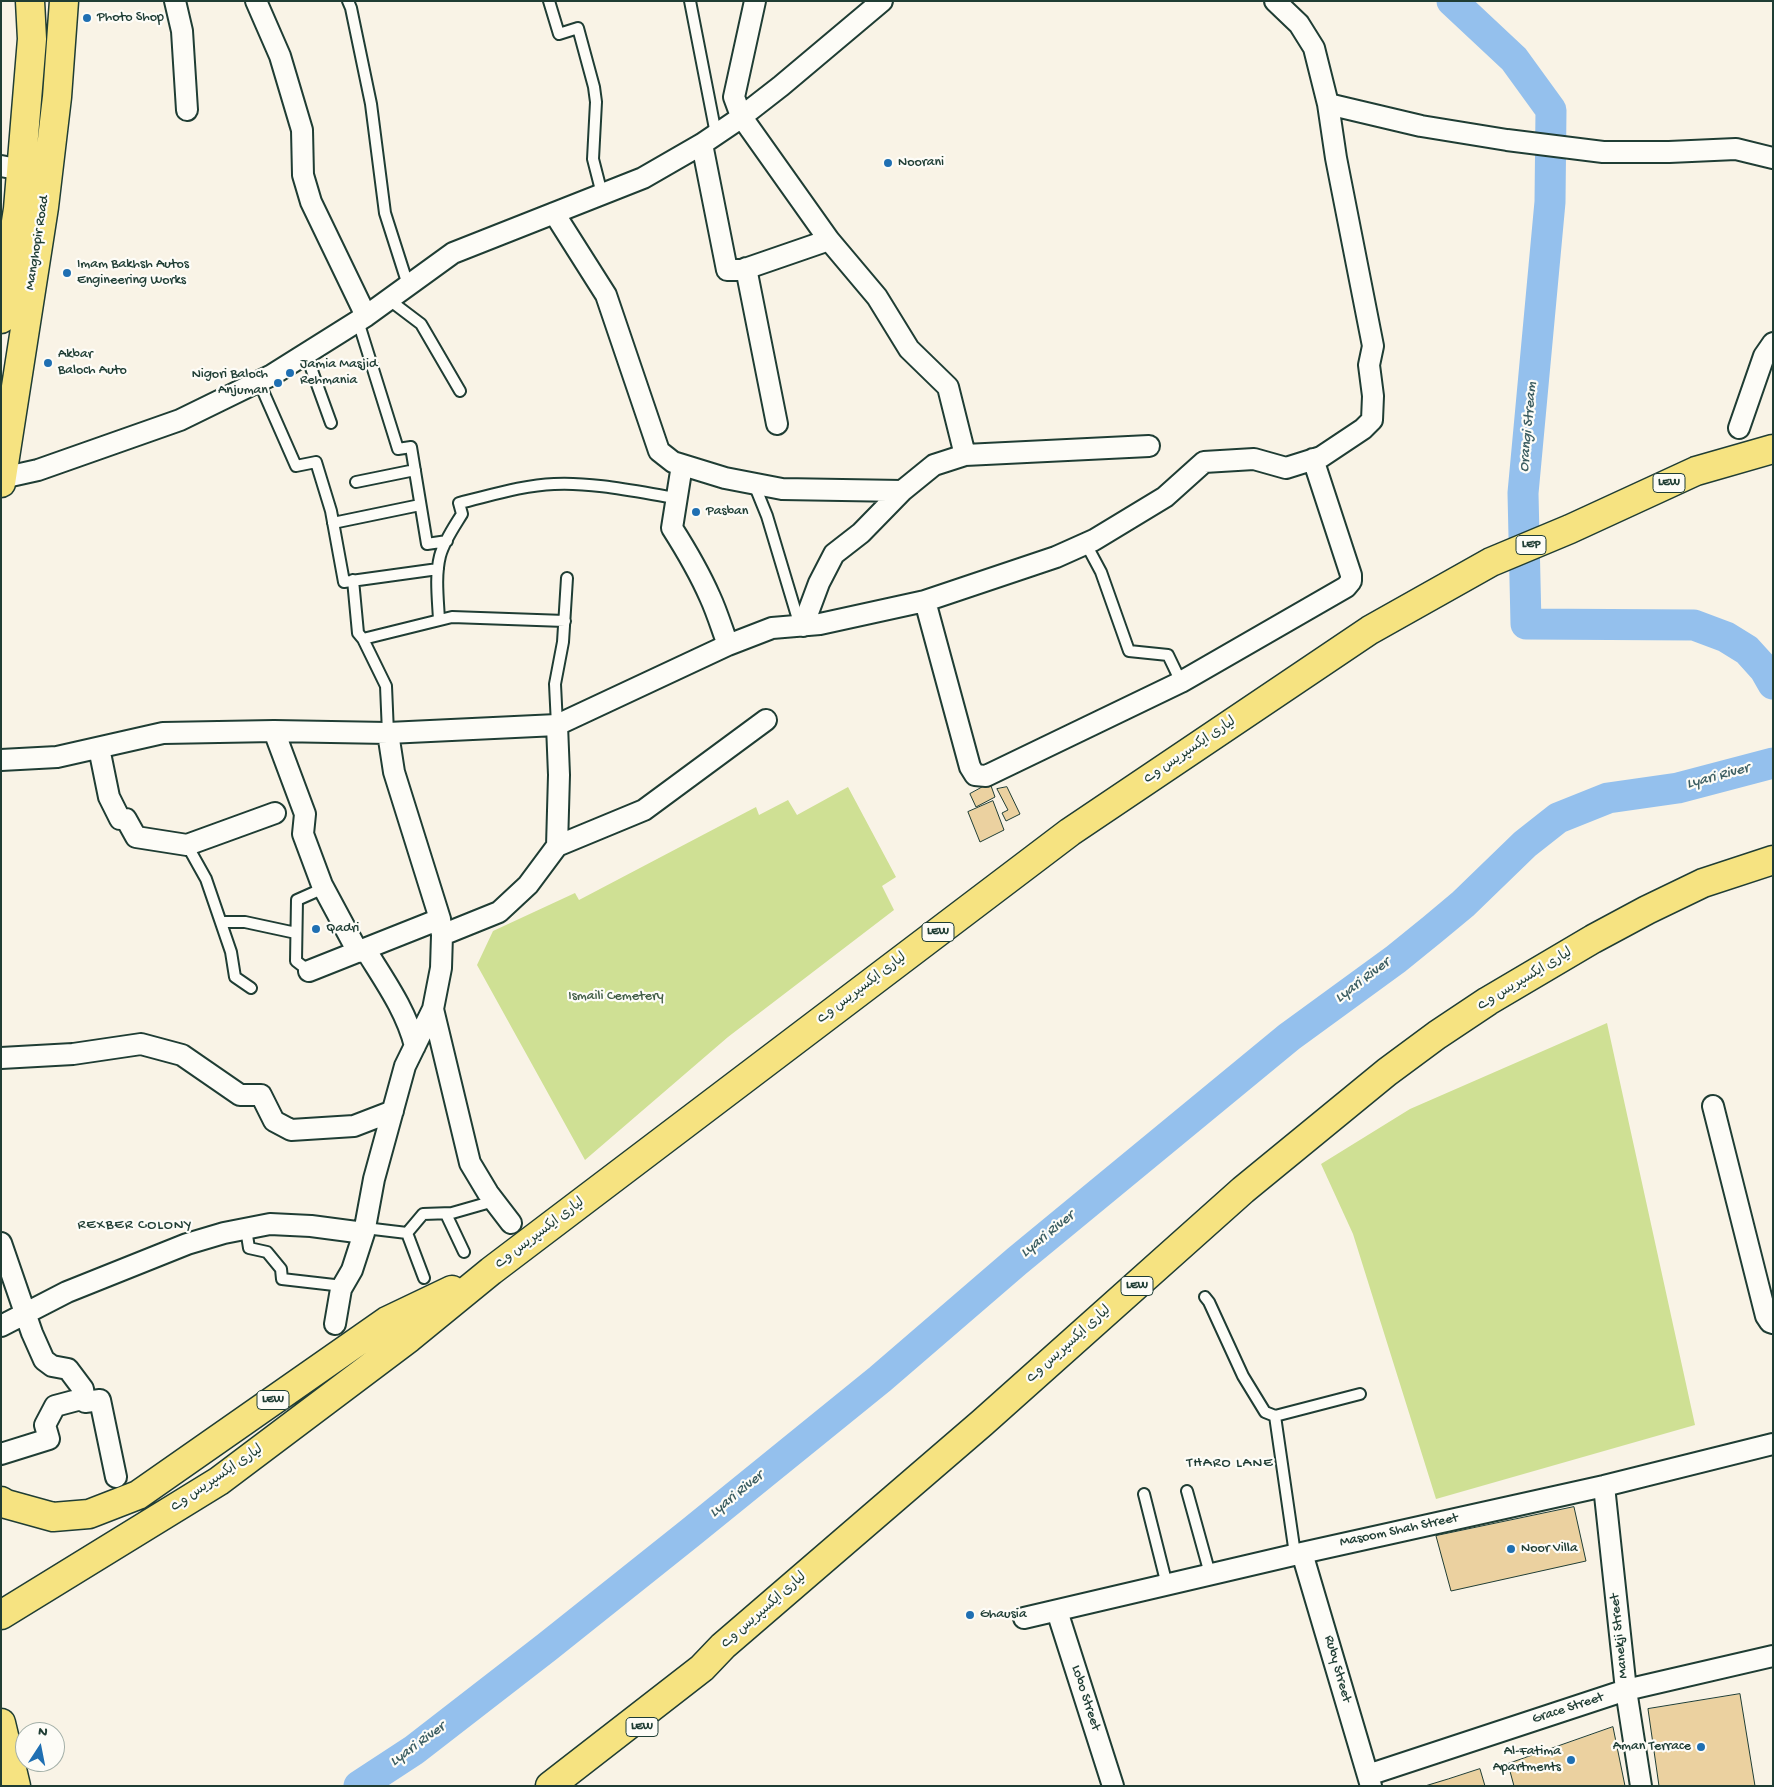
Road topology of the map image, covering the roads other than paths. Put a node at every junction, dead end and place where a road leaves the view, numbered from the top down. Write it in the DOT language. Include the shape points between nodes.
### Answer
graph roads {
  1 [pos="30,1"];
  2 [pos="64,1"];
  3 [pos="175,1"];
  4 [pos="256,1"];
  5 [pos="348,1"];
  6 [pos="549,1"];
  7 [pos="690,1"];
  8 [pos="755,1"];
  9 [pos="882,1"];
  10 [pos="1275,1"];
  11 [pos="1328,104"];
  12 [pos="188,110"];
  13 [pos="741,116"];
  14 [pos="709,139"];
  15 [pos="1773,158"];
  16 [pos="11,168"];
  17 [pos="602,194"];
  18 [pos="554,213"];
  19 [pos="829,240"];
  20 [pos="746,268"];
  21 [pos="408,285"];
  22 [pos="388,299"];
  23 [pos="362,318"];
  24 [pos="1,320"];
  25 [pos="1773,343"];
  26 [pos="306,354"];
  27 [pos="259,382"];
  28 [pos="460,391"];
  29 [pos="331,423"];
  30 [pos="777,424"];
  31 [pos="1739,428"];
  32 [pos="1149,446"];
  33 [pos="1773,449"];
  34 [pos="966,455"];
  35 [pos="1313,459"];
  36 [pos="682,465"];
  37 [pos="414,470"];
  38 [pos="2,480"];
  39 [pos="356,482"];
  40 [pos="754,484"];
  41 [pos="902,491"];
  42 [pos="676,498"];
  43 [pos="420,505"];
  44 [pos="333,523"];
  45 [pos="1570,528"];
  46 [pos="447,541"];
  47 [pos="1086,544"];
  48 [pos="1491,562"];
  49 [pos="438,569"];
  50 [pos="567,578"];
  51 [pos="353,580"];
  52 [pos="925,601"];
  53 [pos="439,620"];
  54 [pos="565,621"];
  55 [pos="801,626"];
  56 [pos="363,639"];
  57 [pos="728,645"];
  58 [pos="1182,682"];
  59 [pos="766,720"];
  60 [pos="557,725"];
  61 [pos="274,731"];
  62 [pos="388,733"];
  63 [pos="99,748"];
  64 [pos="1,760"];
  65 [pos="275,813"];
  66 [pos="187,845"];
  67 [pos="557,846"];
  68 [pos="1773,860"];
  69 [pos="324,888"];
  70 [pos="221,922"];
  71 [pos="441,927"];
  72 [pos="296,933"];
  73 [pos="362,950"];
  74 [pos="309,971"];
  75 [pos="251,988"];
  76 [pos="433,1008"];
  77 [pos="415,1046"];
  78 [pos="1,1058"];
  79 [pos="1713,1106"];
  80 [pos="393,1111"];
  81 [pos="494,1201"];
  82 [pos="446,1214"];
  83 [pos="512,1223"];
  84 [pos="246,1228"];
  85 [pos="364,1230"];
  86 [pos="406,1233"];
  87 [pos="1,1243"];
  88 [pos="464,1252"];
  89 [pos="491,1271"];
  90 [pos="424,1278"];
  91 [pos="343,1286"];
  92 [pos="1205,1297"];
  93 [pos="25,1314"];
  94 [pos="1773,1323"];
  95 [pos="334,1324"];
  96 [pos="1,1326"];
  97 [pos="1360,1394"];
  98 [pos="85,1398"];
  99 [pos="1275,1416"];
  100 [pos="1773,1444"];
  101 [pos="1,1454"];
  102 [pos="116,1478"];
  103 [pos="1604,1486"];
  104 [pos="1187,1491"];
  105 [pos="1144,1494"];
  106 [pos="1,1501"];
  107 [pos="1298,1554"];
  108 [pos="1210,1574"];
  109 [pos="1167,1585"];
  110 [pos="1057,1611"];
  111 [pos="1,1615"];
  112 [pos="1024,1618"];
  113 [pos="1773,1656"];
  114 [pos="702,1668"];
  115 [pos="1626,1690"];
  116 [pos="1,1723"];
  117 [pos="1369,1781"];
  118 [pos="16,1786"];
  119 [pos="550,1786"];
  120 [pos="582,1786"];
  121 [pos="1113,1786"];
  122 [pos="1641,1786"];
  1 -- 16 [label="main road, Manghopir Road" via="32,39"];
  2 -- 38 [label="main road, Manghopir Road" via="44,207"];
  3 -- 12 [label="street" via="182,31"];
  4 -- 23 [label="street" via="280,56 302,130 303,175 311,202"];
  5 -- 21 [label="lane" via="370,104 385,213"];
  6 -- 17 [label="lane" via="560,34 578,28 594,87 593,159"];
  7 -- 14 [label="lane"];
  8 -- 13 [label="street" via="734,98"];
  9 -- 13 [label="street"];
  10 -- 11 [label="street" via="1299,24 1314,48"];
  11 -- 15 [label="street" via="1420,126 1602,152 1736,149"];
  11 -- 35 [label="street" via="1373,346 1369,365 1372,420 1321,457"];
  13 -- 14 [label="street"];
  13 -- 19 [label="street"];
  14 -- 17 [label="street" via="643,178"];
  14 -- 20 [label="street" via="727,270"];
  16 -- 24 [label="main road, Manghopir Road" via="18,209"];
  17 -- 18 [label="street"];
  18 -- 21 [label="street" via="453,253"];
  18 -- 36 [label="street" via="606,295 659,451"];
  19 -- 20 [label="street"];
  19 -- 34 [label="street" via="877,297 909,349 948,387"];
  20 -- 30 [label="street"];
  21 -- 22 [label="street"];
  22 -- 23 [label="street"];
  22 -- 28 [label="lane" via="421,324"];
  23 -- 26 [label="street"];
  23 -- 37 [label="lane" via="398,449 411,447"];
  25 -- 31 [label="street" via="1764,356"];
  26 -- 27 [label="street"];
  26 -- 29 [label="lane"];
  27 -- 38 [label="street" via="180,420"];
  27 -- 44 [label="lane" via="296,466 316,462"];
  32 -- 34 [label="street"];
  33 -- 45 [label="main road, لیاری ایکسپریس وے / LEW" via="1696,471"];
  34 -- 41 [label="street" via="934,466"];
  35 -- 47 [label="street" via="1286,468 1254,459 1204,462 1165,497"];
  35 -- 58 [label="street" via="1351,581 1346,587"];
  36 -- 40 [label="street"];
  36 -- 42 [label="street"];
  37 -- 39 [label="lane"];
  37 -- 43 [label="lane"];
  40 -- 41 [label="street" via="782,489"];
  40 -- 55 [label="lane"];
  41 -- 55 [label="street" via="861,533 834,554"];
  42 -- 46 [label="lane" via="553,484 517,490 460,503 462,514"];
  42 -- 57 [label="street" via="672,528 704,582"];
  43 -- 44 [label="lane"];
  43 -- 46 [label="lane" via="427,544"];
  44 -- 51 [label="lane" via="344,582"];
  45 -- 48 [label="main road, لیاری ایکسپریس وے / LEP"];
  46 -- 49 [label="lane" via="440,554"];
  47 -- 52 [label="street"];
  47 -- 58 [label="lane" via="1101,572 1129,651 1168,655"];
  48 -- 89 [label="main road, لیاری ایکسپریس وے / LEW" via="1370,630 1070,832"];
  49 -- 51 [label="lane"];
  49 -- 53 [label="lane"];
  50 -- 54 [label="lane"];
  51 -- 56 [label="lane" via="358,633"];
  52 -- 55 [label="street"];
  52 -- 58 [label="street" via="975,776 986,776"];
  53 -- 54 [label="lane" via="452,617"];
  53 -- 56 [label="lane"];
  54 -- 60 [label="lane" via="555,684"];
  55 -- 57 [label="street" via="772,628"];
  56 -- 62 [label="lane" via="386,686"];
  57 -- 60 [label="street"];
  59 -- 67 [label="street" via="644,810"];
  60 -- 62 [label="street"];
  60 -- 67 [label="street"];
  61 -- 62 [label="street"];
  61 -- 63 [label="street" via="163,733"];
  61 -- 69 [label="street" via="305,814 303,834"];
  62 -- 71 [label="street" via="394,772"];
  63 -- 64 [label="street" via="57,757"];
  63 -- 66 [label="street" via="109,797 120,819 126,820 136,838"];
  65 -- 66 [label="street"];
  66 -- 70 [label="lane" via="206,879"];
  67 -- 71 [label="street" via="528,885 498,912"];
  68 -- 114 [label="main road, لیاری ایکسپریس وے / LEW" via="1703,883 1593,939 1488,1001 1386,1072 1244,1190 982,1423 723,1646"];
  69 -- 72 [label="lane" via="297,900"];
  69 -- 73 [label="street"];
  70 -- 72 [label="lane" via="245,922"];
  70 -- 75 [label="lane" via="235,977"];
  71 -- 73 [label="street"];
  71 -- 76 [label="street" via="441,968"];
  72 -- 74 [label="lane" via="296,961"];
  73 -- 74 [label="street"];
  73 -- 77 [label="street" via="403,1012"];
  76 -- 77 [label="street"];
  76 -- 81 [label="street" via="470,1162"];
  77 -- 80 [label="street" via="405,1066"];
  78 -- 80 [label="street" via="74,1054 141,1044 182,1055 240,1095 261,1095 274,1121 291,1130 354,1126"];
  79 -- 94 [label="street" via="1766,1316"];
  80 -- 85 [label="street"];
  81 -- 82 [label="lane"];
  81 -- 83 [label="street"];
  82 -- 86 [label="lane" via="423,1214"];
  82 -- 88 [label="lane"];
  84 -- 85 [label="street" via="270,1224"];
  84 -- 91 [label="lane" via="249,1248 266,1252 281,1269 282,1279"];
  84 -- 93 [label="street" via="187,1244 67,1292"];
  85 -- 86 [label="lane"];
  85 -- 91 [label="street" via="352,1270"];
  86 -- 90 [label="lane"];
  87 -- 93 [label="street"];
  89 -- 106 [label="main road, LEW" via="386,1321 138,1495 89,1514 53,1517"];
  89 -- 111 [label="main road, لیاری ایکسپریس وے / LEW" via="409,1338 218,1481"];
  91 -- 95 [label="street"];
  92 -- 99 [label="lane" via="1243,1376 1265,1412"];
  93 -- 96 [label="street"];
  93 -- 98 [label="street" via="44,1360 52,1366 68,1369 83,1389"];
  97 -- 99 [label="lane"];
  98 -- 101 [label="street" via="55,1406 45,1425 48,1439"];
  98 -- 102 [label="street" via="85,1402 100,1400"];
  99 -- 107 [label="lane"];
  100 -- 103 [label="street, Masoom Shah Street"];
  103 -- 107 [label="street, Masoom Shah Street"];
  103 -- 115 [label="street, Manekji Street"];
  104 -- 108 [label="lane"];
  105 -- 109 [label="lane"];
  107 -- 108 [label="street, Masoom Shah Street"];
  107 -- 117 [label="street, Ruby Street"];
  108 -- 109 [label="street, Masoom Shah Street"];
  109 -- 110 [label="street, Masoom Shah Street"];
  110 -- 112 [label="street, Masoom Shah Street"];
  110 -- 121 [label="street, Lobo Street"];
  113 -- 115 [label="street, Grace Street"];
  114 -- 119 [label="main road, لیاری ایکسپریس وے / LEW"];
  114 -- 120 [label="main road, LEW"];
  115 -- 117 [label="street, Grace Street"];
  115 -- 122 [label="street, Manekji Street"];
  116 -- 118 [label="main road"];
}
